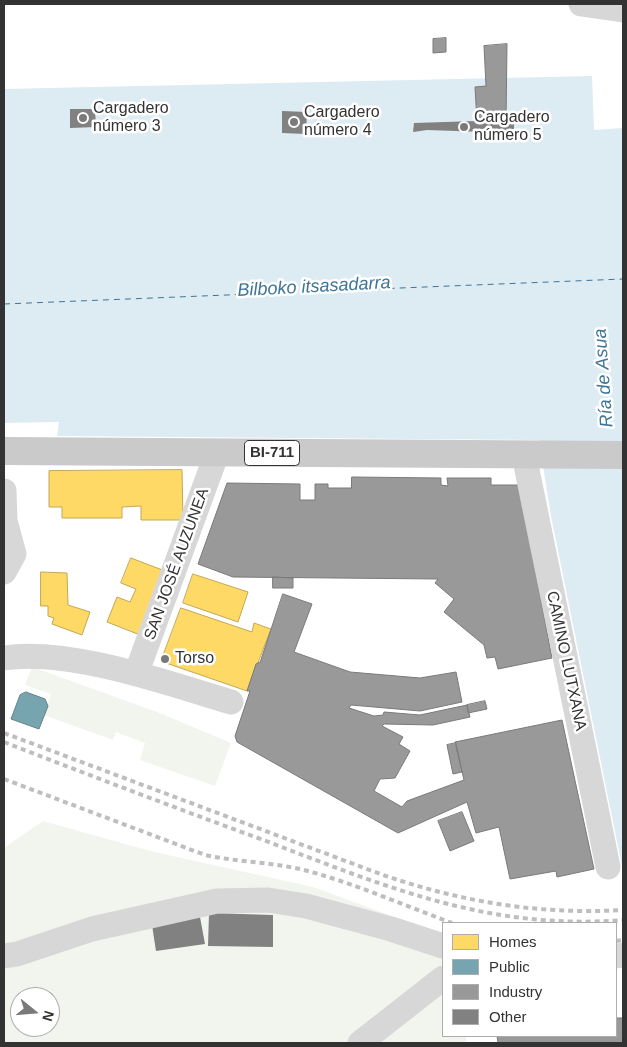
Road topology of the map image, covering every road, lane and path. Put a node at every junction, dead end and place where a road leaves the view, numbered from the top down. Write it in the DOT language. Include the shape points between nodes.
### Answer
graph roads {
  1 [pos="580,4"];
  2 [pos="623,10"];
  3 [pos="4,451"];
  4 [pos="217,453"];
  5 [pos="533,455"];
  6 [pos="623,455"];
  7 [pos="4,491"];
  8 [pos="4,572"];
  9 [pos="4,658"];
  10 [pos="136,674"];
  11 [pos="231,702"];
  12 [pos="608,866"];
  13 [pos="442,946"];
  14 [pos="4,956"];
  15 [pos="442,979"];
  16 [pos="360,1043"];
  1 -- 2 [label="street"];
  3 -- 4 [label="main road, BI-711"];
  4 -- 5 [label="main road, BI-711"];
  4 -- 10 [label="street, SAN JOSÉ AUZUNEA"];
  5 -- 6 [label="main road, BI-711"];
  5 -- 12 [label="street, CAMINO LUTXANA"];
  7 -- 8 [label="street" via="5,521 14,554"];
  9 -- 10 [label="street" via="47,657"];
  10 -- 11 [label="street"];
  13 -- 14 [label="street" via="306,906 260,900 208,903 92,929"];
  15 -- 16 [label="street"];
}
